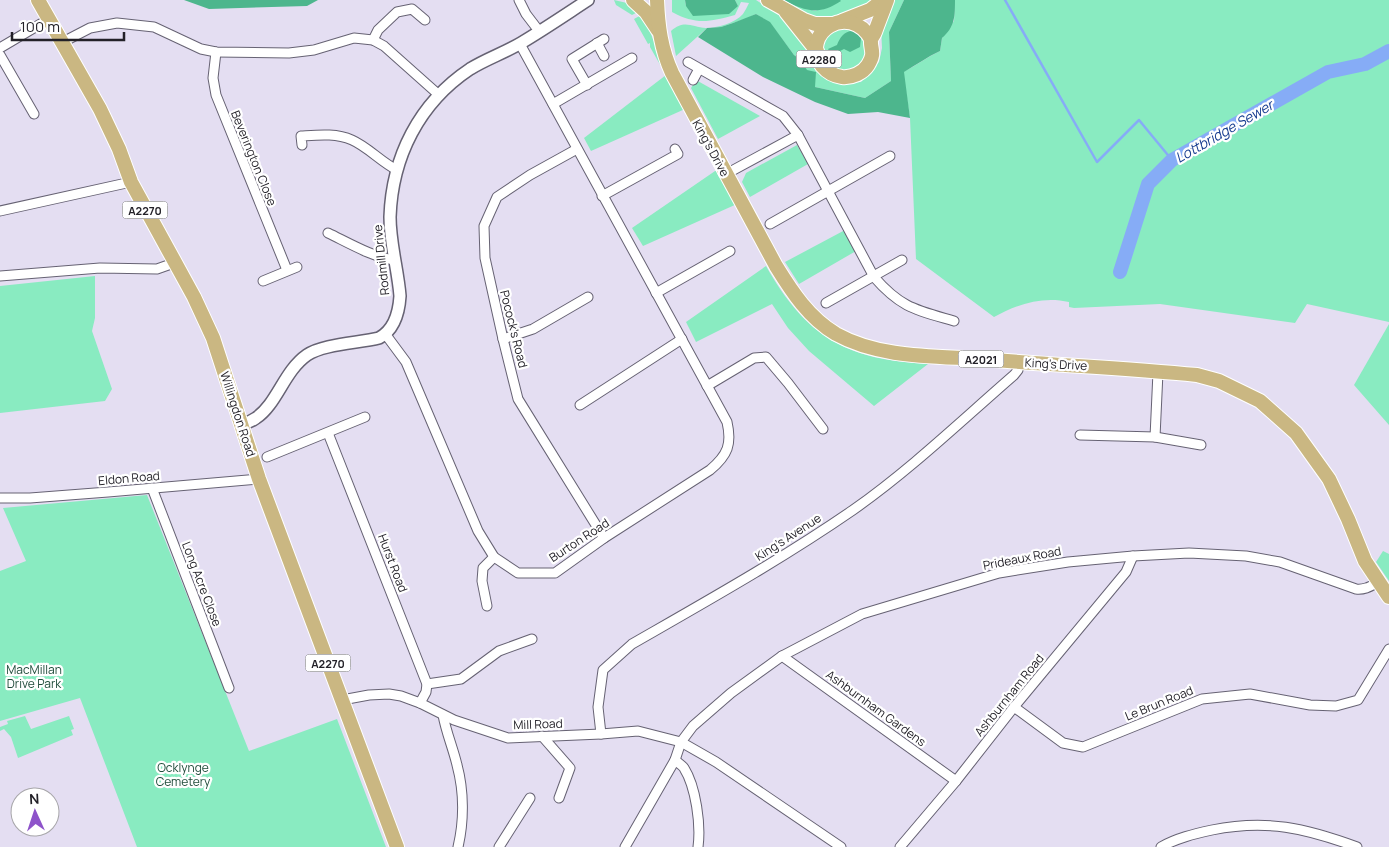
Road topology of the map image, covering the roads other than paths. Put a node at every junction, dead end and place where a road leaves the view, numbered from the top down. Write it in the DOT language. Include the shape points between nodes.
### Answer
graph roads {
  1 [pos="38,0"];
  2 [pos="519,0"];
  3 [pos="634,0"];
  4 [pos="644,0"];
  5 [pos="656,0"];
  6 [pos="768,0"];
  7 [pos="883,0"];
  8 [pos="887,0"];
  9 [pos="588,1"];
  10 [pos="784,8"];
  11 [pos="49,19"];
  12 [pos="425,20"];
  13 [pos="837,23"];
  14 [pos="658,30"];
  15 [pos="539,31"];
  16 [pos="871,39"];
  17 [pos="373,40"];
  18 [pos="63,42"];
  19 [pos="520,44"];
  20 [pos="0,48"];
  21 [pos="817,51"];
  22 [pos="216,52"];
  23 [pos="0,55"];
  24 [pos="604,56"];
  25 [pos="632,58"];
  26 [pos="688,62"];
  27 [pos="699,69"];
  28 [pos="693,80"];
  29 [pos="586,85"];
  30 [pos="440,95"];
  31 [pos="553,104"];
  32 [pos="34,114"];
  33 [pos="798,134"];
  34 [pos="302,145"];
  35 [pos="577,149"];
  36 [pos="675,149"];
  37 [pos="890,156"];
  38 [pos="397,170"];
  39 [pos="726,174"];
  40 [pos="130,182"];
  41 [pos="828,191"];
  42 [pos="602,196"];
  43 [pos="0,211"];
  44 [pos="770,224"];
  45 [pos="328,233"];
  46 [pos="730,251"];
  47 [pos="395,260"];
  48 [pos="902,260"];
  49 [pos="174,263"];
  50 [pos="296,267"];
  51 [pos="287,270"];
  52 [pos="0,276"];
  53 [pos="874,277"];
  54 [pos="264,280"];
  55 [pos="656,293"];
  56 [pos="588,297"];
  57 [pos="826,303"];
  58 [pos="954,321"];
  59 [pos="386,335"];
  60 [pos="503,339"];
  61 [pos="682,339"];
  62 [pos="1019,362"];
  63 [pos="1158,372"];
  64 [pos="708,386"];
  65 [pos="580,405"];
  66 [pos="365,417"];
  67 [pos="242,424"];
  68 [pos="822,429"];
  69 [pos="328,432"];
  70 [pos="1080,435"];
  71 [pos="1155,438"];
  72 [pos="1201,445"];
  73 [pos="267,457"];
  74 [pos="259,479"];
  75 [pos="152,488"];
  76 [pos="0,498"];
  77 [pos="604,538"];
  78 [pos="1133,556"];
  79 [pos="494,557"];
  80 [pos="1379,582"];
  81 [pos="1389,597"];
  82 [pos="487,606"];
  83 [pos="532,640"];
  84 [pos="1389,649"];
  85 [pos="782,656"];
  86 [pos="427,684"];
  87 [pos="229,688"];
  88 [pos="342,700"];
  89 [pos="420,703"];
  90 [pos="1014,707"];
  91 [pos="443,715"];
  92 [pos="601,734"];
  93 [pos="542,736"];
  94 [pos="681,742"];
  95 [pos="675,760"];
  96 [pos="956,781"];
  97 [pos="530,798"];
  98 [pos="559,798"];
  99 [pos="397,847"];
  100 [pos="458,847"];
  101 [pos="499,847"];
  102 [pos="625,847"];
  103 [pos="698,847"];
  104 [pos="840,847"];
  105 [pos="900,847"];
  106 [pos="1161,847"];
  107 [pos="1357,847"];
  1 -- 11 [label="main road, Willingdon Road / A2270"];
  2 -- 15 [label="street"];
  3 -- 4 [label="main road"];
  3 -- 14 [label="main road, King's Drive / A2021"];
  5 -- 14 [label="main road, King's Drive / A2021"];
  6 -- 10 [label="main road, A2280"];
  7 -- 13 [label="main road, A2280" via="870,10"];
  8 -- 16 [label="main road, A2280"];
  9 -- 15 [label="street, Rodmill Drive"];
  10 -- 13 [label="main road, A2280" via="815,24"];
  10 -- 21 [label="main road, A2280"];
  11 -- 18 [label="main road, Willingdon Road / A2270"];
  11 -- 20 [label="street"];
  12 -- 17 [label="street" via="412,9 397,12 378,30"];
  13 -- 16 [label="main road, A2280" via="860,25"];
  13 -- 21 [label="main road, A2280" via="820,35"];
  14 -- 39 [label="main road, King's Drive / A2021" via="672,73"];
  15 -- 19 [label="street, Rodmill Drive"];
  16 -- 21 [label="main road, A2280" via="872,58 867,67 851,77 841,77 824,68"];
  17 -- 22 [label="street" via="354,38 289,54"];
  17 -- 30 [label="street"];
  18 -- 22 [label="street" via="101,25 134,24 154,27 201,49"];
  18 -- 40 [label="main road, Willingdon Road / A2270" via="100,109"];
  19 -- 30 [label="street, Rodmill Drive" via="472,68"];
  19 -- 31 [label="street, Burton Road"];
  22 -- 51 [label="street, Beverington Close" via="213,78 222,112"];
  23 -- 32 [label="street"];
  24 -- 29 [label="street" via="601,41 570,59"];
  25 -- 29 [label="street"];
  26 -- 27 [label="street"];
  27 -- 28 [label="street"];
  27 -- 33 [label="street" via="783,116"];
  29 -- 31 [label="street"];
  30 -- 38 [label="street, Rodmill Drive" via="416,124 404,146"];
  31 -- 35 [label="street, Burton Road"];
  33 -- 39 [label="street"];
  33 -- 41 [label="street"];
  34 -- 38 [label="street" via="301,136 341,136"];
  35 -- 42 [label="street, Burton Road"];
  35 -- 60 [label="street, Pocock's Road" via="497,198 484,226 485,258"];
  36 -- 42 [label="street" via="678,154"];
  37 -- 41 [label="street"];
  38 -- 47 [label="street, Rodmill Drive" via="390,218"];
  39 -- 62 [label="main road, King's Drive / A2021" via="791,290 814,317 835,333 858,344 901,353"];
  40 -- 43 [label="street"];
  40 -- 49 [label="main road, Willingdon Road / A2270"];
  41 -- 44 [label="street"];
  41 -- 53 [label="street"];
  42 -- 55 [label="street, Burton Road"];
  45 -- 47 [label="street" via="378,256"];
  46 -- 55 [label="street"];
  47 -- 59 [label="street, Rodmill Drive" via="399,306"];
  48 -- 53 [label="street"];
  49 -- 52 [label="street" via="157,269 100,268"];
  49 -- 67 [label="main road, Willingdon Road / A2270" via="214,338"];
  50 -- 51 [label="street"];
  51 -- 54 [label="street"];
  53 -- 57 [label="street"];
  53 -- 58 [label="street" via="889,294 912,309"];
  55 -- 61 [label="street, Burton Road"];
  56 -- 60 [label="street" via="533,329"];
  59 -- 67 [label="street" via="309,353 293,368 258,417"];
  59 -- 79 [label="street, Burton Road" via="406,362 478,531"];
  60 -- 77 [label="street, Pocock's Road" via="518,399"];
  61 -- 64 [label="street, Burton Road"];
  61 -- 65 [label="street"];
  62 -- 63 [label="main road, King's Drive / A2021"];
  62 -- 92 [label="street, King's Avenue" via="1014,375 908,468 854,509 625,650 603,670 598,707"];
  63 -- 71 [label="street"];
  63 -- 80 [label="main road, King's Drive / A2021" via="1219,380 1260,401 1279,416 1296,433 1329,479 1365,562"];
  64 -- 68 [label="street" via="754,358 766,357"];
  64 -- 77 [label="street, Burton Road" via="730,434 725,454 710,470"];
  66 -- 69 [label="street"];
  67 -- 74 [label="main road, Willingdon Road / A2270"];
  69 -- 73 [label="street"];
  69 -- 86 [label="street, Hurst Road"];
  70 -- 71 [label="street"];
  71 -- 72 [label="street"];
  74 -- 75 [label="street, Eldon Road"];
  74 -- 88 [label="main road, Willingdon Road / A2270"];
  75 -- 76 [label="street, Eldon Road"];
  75 -- 87 [label="street, Long Acre Close"];
  77 -- 79 [label="street, Burton Road" via="555,573 518,573"];
  78 -- 80 [label="street, Prideaux Road" via="1189,553 1246,556 1280,562 1356,588 1368,588"];
  78 -- 85 [label="street, Prideaux Road" via="999,573 862,614"];
  78 -- 90 [label="street, Ashburnham Road" via="1126,572"];
  79 -- 82 [label="street" via="483,568"];
  80 -- 81 [label="main road, A2021"];
  83 -- 86 [label="street" via="499,651 457,680"];
  84 -- 90 [label="street, Le Brun Road" via="1358,700 1336,706 1310,705 1250,694 1202,699 1083,747 1063,743"];
  85 -- 94 [label="street, Prideaux Road" via="731,693 693,726"];
  85 -- 96 [label="street, Ashburnham Gardens"];
  86 -- 89 [label="street"];
  88 -- 89 [label="street, Mill Road" via="389,694"];
  88 -- 99 [label="main road, Willingdon Road / A2270"];
  89 -- 91 [label="street, Mill Road"];
  90 -- 96 [label="street, Ashburnham Road"];
  91 -- 93 [label="street, Mill Road" via="508,738"];
  91 -- 100 [label="street" via="462,794"];
  92 -- 93 [label="street, Mill Road"];
  92 -- 94 [label="street, Mill Road" via="638,731"];
  93 -- 98 [label="street" via="570,768"];
  94 -- 95 [label="street"];
  94 -- 104 [label="street, Mill Road" via="716,762"];
  95 -- 102 [label="street"];
  95 -- 103 [label="street" via="684,768 695,800"];
  96 -- 105 [label="street, Ashburnham Road"];
  97 -- 101 [label="street"];
  106 -- 107 [label="street" via="1189,835 1253,825 1285,826"];
}
